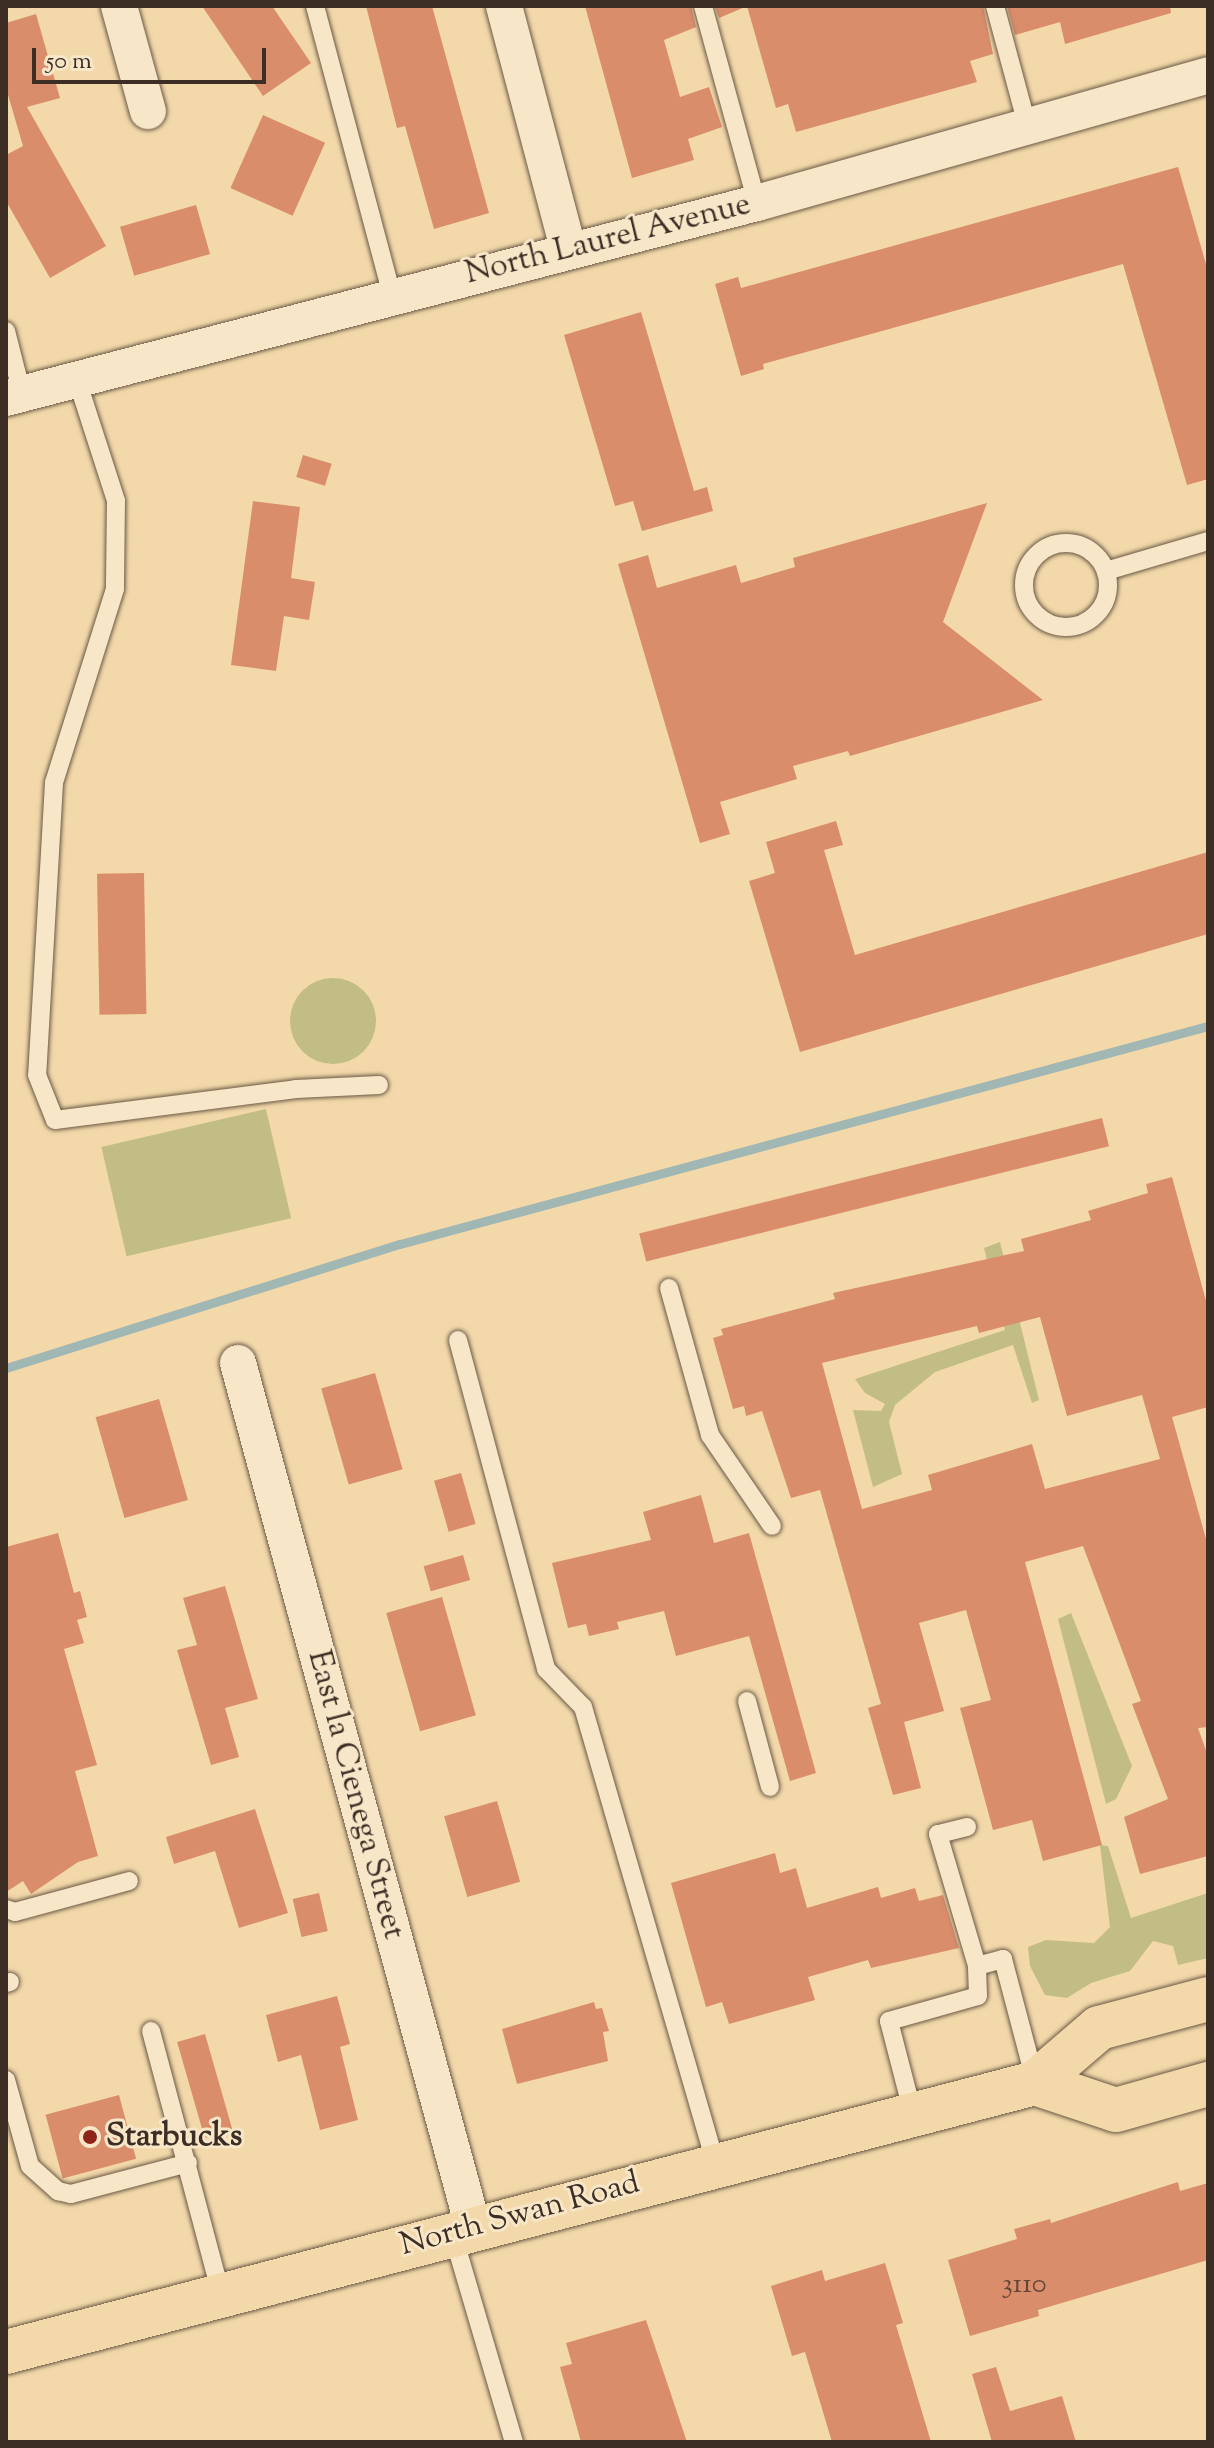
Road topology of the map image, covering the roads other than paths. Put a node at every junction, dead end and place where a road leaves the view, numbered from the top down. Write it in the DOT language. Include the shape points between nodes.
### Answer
graph roads {
  1 [pos="119,6"];
  2 [pos="315,6"];
  3 [pos="504,6"];
  4 [pos="703,6"];
  5 [pos="995,6"];
  6 [pos="1208,75"];
  7 [pos="148,111"];
  8 [pos="1028,128"];
  9 [pos="757,203"];
  10 [pos="568,248"];
  11 [pos="392,295"];
  12 [pos="6,331"];
  13 [pos="77,380"];
  14 [pos="14,396"];
  15 [pos="1208,541"];
  16 [pos="1106,571"];
  17 [pos="379,1085"];
  18 [pos="669,1288"];
  19 [pos="458,1340"];
  20 [pos="238,1363"];
  21 [pos="772,1526"];
  22 [pos="747,1701"];
  23 [pos="770,1787"];
  24 [pos="967,1827"];
  25 [pos="129,1881"];
  26 [pos="6,1909"];
  27 [pos="977,1966"];
  28 [pos="1208,1999"];
  29 [pos="151,2031"];
  30 [pos="6,2080"];
  31 [pos="1035,2083"];
  32 [pos="1208,2084"];
  33 [pos="913,2114"];
  34 [pos="188,2163"];
  35 [pos="716,2165"];
  36 [pos="463,2230"];
  37 [pos="221,2294"];
  38 [pos="6,2352"];
  39 [pos="514,2442"];
  1 -- 7 [label="street"];
  2 -- 11 [label="lane"];
  3 -- 10 [label="street"];
  4 -- 9 [label="lane"];
  5 -- 8 [label="lane"];
  6 -- 8 [label="street, North Laurel Avenue"];
  8 -- 9 [label="street, North Laurel Avenue"];
  9 -- 10 [label="street, North Laurel Avenue"];
  10 -- 11 [label="street, North Laurel Avenue"];
  11 -- 13 [label="street, North Laurel Avenue"];
  12 -- 14 [label="lane"];
  13 -- 14 [label="street, North Laurel Avenue"];
  13 -- 17 [label="lane" via="116,501 115,589 54,783 37,1075 55,1120 296,1089"];
  15 -- 16 [label="lane"];
  16 -- 16 [label="lane" via="1106,599 1099,611 1076,626 1048,623 1028,603 1024,589 1030,561 1053,544 1079,544 1100,559"];
  18 -- 21 [label="lane" via="710,1435"];
  19 -- 35 [label="lane" via="546,1669 583,1707"];
  20 -- 36 [label="street, East la Cienega Street"];
  22 -- 23 [label="lane"];
  24 -- 27 [label="lane" via="938,1834"];
  25 -- 26 [label="lane" via="15,1912"];
  27 -- 31 [label="lane" via="1003,1959"];
  27 -- 33 [label="lane" via="978,1996 889,2021"];
  28 -- 31 [label="main road, North Swan Road" via="1099,2028"];
  29 -- 34 [label="lane"];
  30 -- 34 [label="lane" via="30,2166 58,2191 71,2194"];
  31 -- 32 [label="main road" via="1116,2110"];
  31 -- 33 [label="main road, North Swan Road"];
  33 -- 35 [label="main road, North Swan Road"];
  34 -- 37 [label="lane"];
  35 -- 36 [label="main road, North Swan Road"];
  36 -- 37 [label="main road, North Swan Road"];
  36 -- 39 [label="lane"];
  37 -- 38 [label="main road, North Swan Road"];
}
